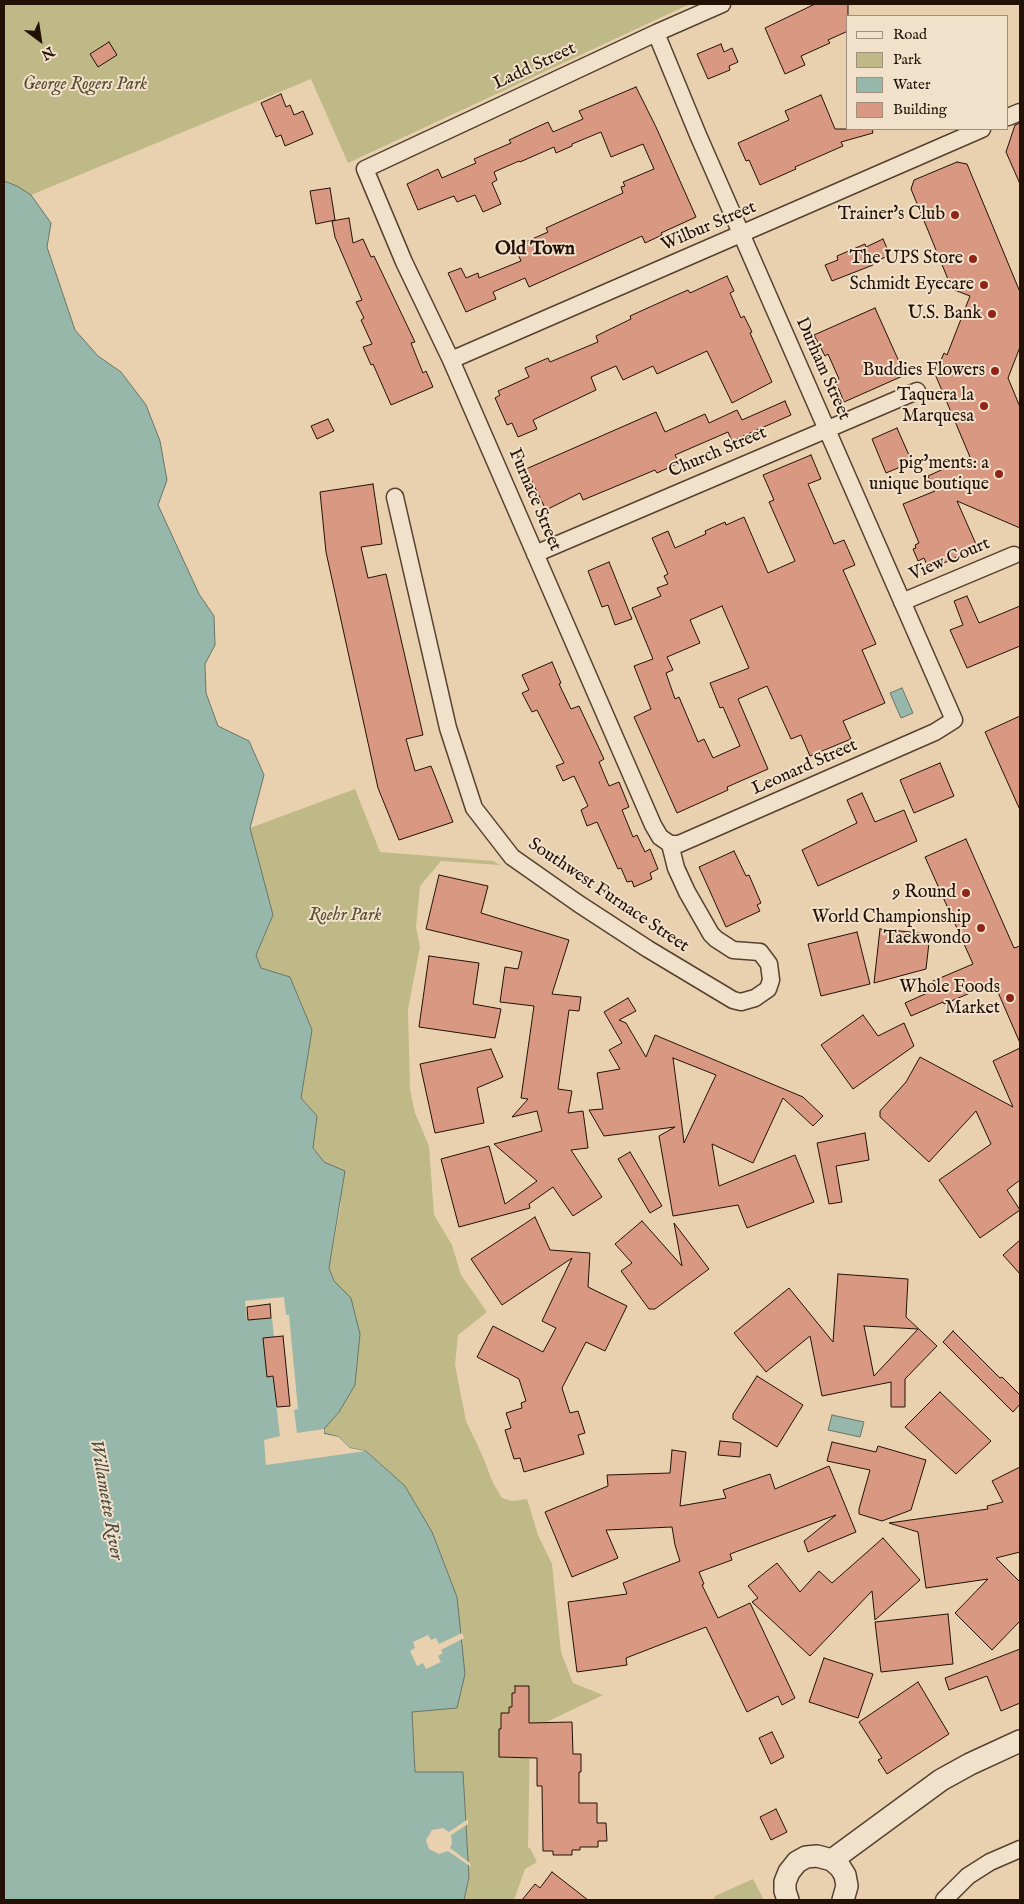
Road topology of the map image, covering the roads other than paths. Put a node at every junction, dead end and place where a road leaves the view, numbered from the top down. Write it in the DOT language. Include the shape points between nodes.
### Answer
graph roads {
  1 [pos="722,4"];
  2 [pos="656,33"];
  3 [pos="980,130"];
  4 [pos="365,169"];
  5 [pos="742,235"];
  6 [pos="451,360"];
  7 [pos="917,391"];
  8 [pos="826,428"];
  9 [pos="394,497"];
  10 [pos="535,554"];
  11 [pos="1014,555"];
  12 [pos="902,602"];
  13 [pos="954,720"];
  14 [pos="670,844"];
  15 [pos="1020,1741"];
  16 [pos="1020,1849"];
  17 [pos="832,1860"];
  18 [pos="788,1900"];
  19 [pos="843,1900"];
  20 [pos="944,1900"];
  1 -- 2 [label="street, Ladd Street"];
  2 -- 4 [label="street, Ladd Street"];
  2 -- 5 [label="street, Durham Street"];
  3 -- 5 [label="street, Wilbur Street"];
  4 -- 6 [label="street, Furnace Street" via="404,262"];
  5 -- 6 [label="street, Wilbur Street"];
  5 -- 8 [label="street, Durham Street"];
  6 -- 10 [label="street, Furnace Street"];
  7 -- 8 [label="street, Church Street"];
  8 -- 10 [label="street, Church Street"];
  8 -- 12 [label="street, Durham Street"];
  9 -- 14 [label="street, Southwest Furnace Street" via="448,728 474,808 512,857 579,904 733,1000 741,1002 755,998 768,989 770,964 760,952 733,950 711,934 676,868"];
  10 -- 14 [label="street, Furnace Street" via="660,838"];
  11 -- 12 [label="street, View Court"];
  12 -- 13 [label="street, Durham Street"];
  13 -- 14 [label="street, Leonard Street" via="935,732 690,841"];
  15 -- 17 [label="street" via="941,1780"];
  16 -- 20 [label="street" via="968,1876"];
  17 -- 18 [label="street" via="817,1856 797,1862 788,1872 785,1882"];
  17 -- 19 [label="street" via="845,1875 847,1886"];
}
